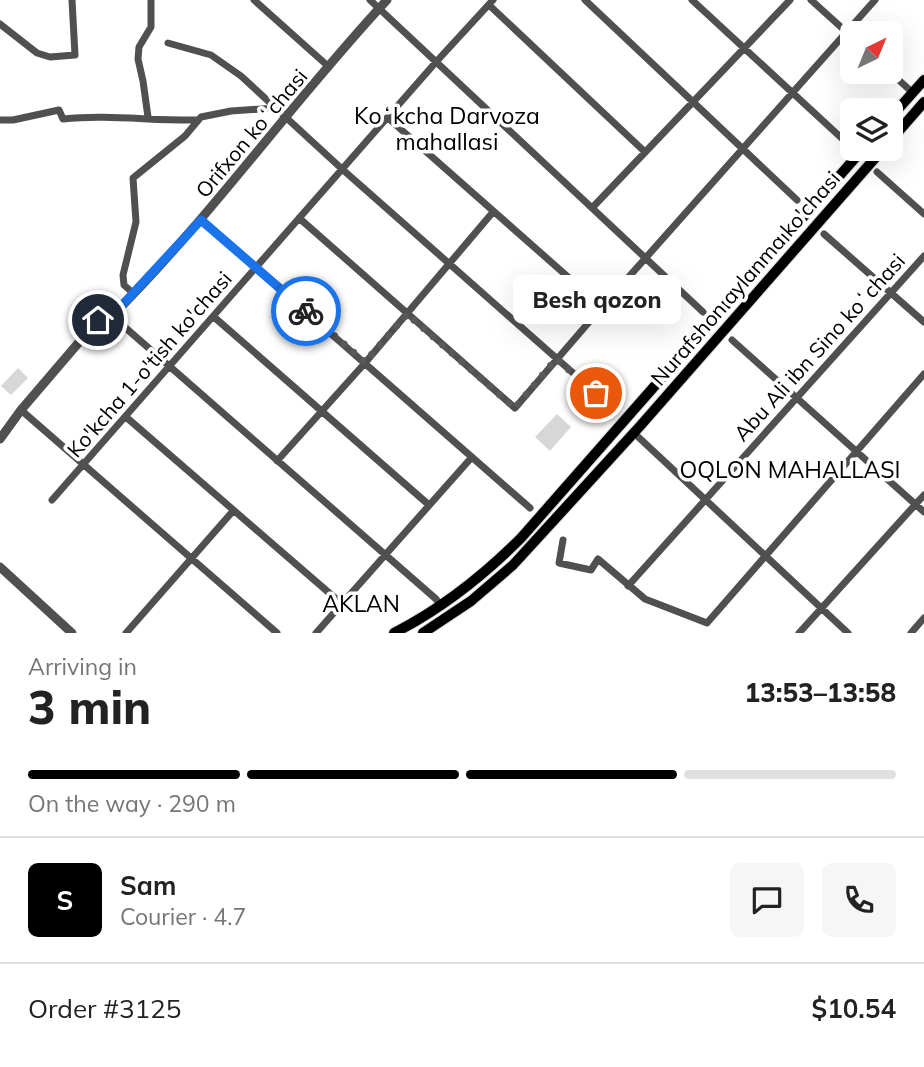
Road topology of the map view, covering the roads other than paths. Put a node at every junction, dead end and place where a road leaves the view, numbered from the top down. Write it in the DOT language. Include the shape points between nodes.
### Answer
graph roads {
  1 [pos="72,0"];
  2 [pos="254,0"];
  3 [pos="370,0"];
  4 [pos="387,0"];
  5 [pos="585,0"];
  6 [pos="692,0"];
  7 [pos="790,0"];
  8 [pos="811,0"];
  9 [pos="875,0"];
  10 [pos="151,1"];
  11 [pos="491,2"];
  12 [pos="379,8"];
  13 [pos="859,21"];
  14 [pos="0,24"];
  15 [pos="840,26"];
  16 [pos="840,43"];
  17 [pos="168,44"];
  18 [pos="744,49"];
  19 [pos="436,62"];
  20 [pos="329,66"];
  21 [pos="924,80"];
  22 [pos="903,84"];
  23 [pos="792,93"];
  24 [pos="912,93"];
  25 [pos="694,102"];
  26 [pos="903,103"];
  27 [pos="924,103"];
  28 [pos="276,108"];
  29 [pos="148,117"];
  30 [pos="284,117"];
  31 [pos="388,118"];
  32 [pos="0,120"];
  33 [pos="197,120"];
  34 [pos="903,127"];
  35 [pos="840,137"];
  36 [pos="744,148"];
  37 [pos="645,152"];
  38 [pos="852,161"];
  39 [pos="867,161"];
  40 [pos="877,161"];
  41 [pos="342,169"];
  42 [pos="873,169"];
  43 [pos="797,200"];
  44 [pos="592,208"];
  45 [pos="493,212"];
  46 [pos="924,214"];
  47 [pos="299,218"];
  48 [pos="201,220"];
  49 [pos="824,234"];
  50 [pos="646,257"];
  51 [pos="924,257"];
  52 [pos="449,262"];
  53 [pos="257,267"];
  54 [pos="891,292"];
  55 [pos="134,294"];
  56 [pos="602,307"];
  57 [pos="703,312"];
  58 [pos="407,314"];
  59 [pos="112,316"];
  60 [pos="214,317"];
  61 [pos="924,323"];
  62 [pos="732,340"];
  63 [pos="556,359"];
  64 [pos="365,362"];
  65 [pos="170,367"];
  66 [pos="924,374"];
  67 [pos="797,398"];
  68 [pos="21,410"];
  69 [pos="615,410"];
  70 [pos="320,411"];
  71 [pos="126,417"];
  72 [pos="634,433"];
  73 [pos="0,439"];
  74 [pos="856,451"];
  75 [pos="472,457"];
  76 [pos="277,461"];
  77 [pos="84,465"];
  78 [pos="924,495"];
  79 [pos="52,500"];
  80 [pos="705,500"];
  81 [pos="916,504"];
  82 [pos="429,505"];
  83 [pos="530,508"];
  84 [pos="233,511"];
  85 [pos="924,512"];
  86 [pos="563,540"];
  87 [pos="764,555"];
  88 [pos="386,556"];
  89 [pos="191,558"];
  90 [pos="0,567"];
  91 [pos="628,586"];
  92 [pos="342,604"];
  93 [pos="441,606"];
  94 [pos="822,608"];
  95 [pos="924,618"];
  96 [pos="406,630"];
  97 [pos="72,633"];
  98 [pos="126,633"];
  99 [pos="277,633"];
  100 [pos="316,633"];
  101 [pos="394,633"];
  102 [pos="423,633"];
  103 [pos="799,633"];
  104 [pos="848,633"];
  105 [pos="911,633"];
  1 -- 14 [label="street" via="75,55 37,53"];
  2 -- 20 [label="street"];
  3 -- 12 [label="street"];
  4 -- 12 [label="street, Orifxon koʻchasi"];
  5 -- 25 [label="street"];
  6 -- 18 [label="street"];
  7 -- 18 [label="street"];
  8 -- 15 [label="street"];
  9 -- 13 [label="street"];
  10 -- 29 [label="street" via="151,27 139,47 138,59"];
  11 -- 19 [label="street, Ko'kcha 1-o'tish ko'chasi"];
  11 -- 37 [label="street"];
  12 -- 19 [label="street"];
  12 -- 20 [label="street, Orifxon koʻchasi"];
  16 -- 23 [label="street"];
  17 -- 28 [label="street" via="211,55"];
  18 -- 23 [label="street"];
  18 -- 25 [label="street"];
  19 -- 31 [label="street, Ko'kcha 1-o'tish ko'chasi"];
  19 -- 44 [label="street"];
  20 -- 30 [label="street, Orifxon koʻchasi"];
  21 -- 24 [label="main road"];
  22 -- 24 [label="street"];
  23 -- 35 [label="street"];
  23 -- 36 [label="street"];
  24 -- 26 [label="main road"];
  25 -- 36 [label="street"];
  25 -- 37 [label="street"];
  27 -- 34 [label="main road"];
  28 -- 30 [label="street"];
  28 -- 33 [label="street" via="231,111"];
  29 -- 32 [label="street" via="63,119 59,110"];
  29 -- 33 [label="street"];
  30 -- 41 [label="street"];
  30 -- 48 [label="street, Orifxon koʻchasi"];
  31 -- 41 [label="street, Ko'kcha 1-o'tish ko'chasi"];
  31 -- 45 [label="street"];
  33 -- 55 [label="street" via="185,136 133,178 136,222 123,275 124,285"];
  36 -- 43 [label="street"];
  36 -- 50 [label="street"];
  37 -- 44 [label="street"];
  38 -- 93 [label="main road, Nurafshon aylanma ko'chasi" via="521,538"];
  39 -- 42 [label="main road"];
  40 -- 42 [label="main road, Nurafshon aylanma ko'chasi"];
  41 -- 47 [label="street, Ko'kcha 1-o'tish ko'chasi"];
  41 -- 52 [label="street"];
  42 -- 46 [label="street"];
  42 -- 72 [label="main road, Nurafshon aylanma ko'chasi"];
  44 -- 50 [label="street"];
  45 -- 52 [label="street"];
  45 -- 56 [label="street"];
  47 -- 53 [label="street, Ko'kcha 1-o'tish ko'chasi"];
  47 -- 58 [label="street"];
  48 -- 53 [label="street"];
  48 -- 55 [label="street, Orifxon koʻchasi"];
  49 -- 54 [label="street"];
  50 -- 56 [label="street"];
  50 -- 57 [label="street"];
  51 -- 54 [label="street, Abu Ali ibn Sino koʻchasi"];
  52 -- 58 [label="street"];
  52 -- 63 [label="street"];
  53 -- 60 [label="street, Ko'kcha 1-o'tish ko'chasi"];
  53 -- 64 [label="street"];
  54 -- 61 [label="street"];
  54 -- 67 [label="street, Abu Ali ibn Sino koʻchasi"];
  55 -- 59 [label="street, Orifxon koʻchasi"];
  56 -- 63 [label="street"];
  58 -- 63 [label="street" via="515,408"];
  58 -- 64 [label="street"];
  59 -- 65 [label="street"];
  59 -- 68 [label="street, Orifxon koʻchasi" via="98,320"];
  60 -- 65 [label="street, Ko'kcha 1-o'tish ko'chasi"];
  60 -- 70 [label="street"];
  62 -- 67 [label="street"];
  63 -- 69 [label="street"];
  64 -- 70 [label="street"];
  64 -- 75 [label="street"];
  65 -- 71 [label="street, Ko'kcha 1-o'tish ko'chasi"];
  65 -- 76 [label="street"];
  66 -- 74 [label="street"];
  67 -- 74 [label="street"];
  67 -- 80 [label="street, Abu Ali ibn Sino koʻchasi"];
  68 -- 73 [label="street, Orifxon koʻchasi"];
  68 -- 77 [label="street"];
  70 -- 76 [label="street"];
  70 -- 82 [label="street"];
  71 -- 77 [label="street, Ko'kcha 1-o'tish ko'chasi"];
  71 -- 84 [label="street"];
  72 -- 80 [label="street"];
  72 -- 102 [label="main road, Nurafshon aylanma ko'chasi" via="500,577"];
  74 -- 81 [label="street"];
  74 -- 87 [label="street"];
  75 -- 82 [label="street"];
  75 -- 83 [label="street"];
  76 -- 88 [label="street"];
  77 -- 79 [label="street, Ko'kcha 1-o'tish ko'chasi"];
  77 -- 89 [label="street"];
  78 -- 81 [label="street"];
  80 -- 87 [label="street"];
  80 -- 91 [label="street, Abu Ali ibn Sino koʻchasi"];
  81 -- 85 [label="street"];
  81 -- 94 [label="street"];
  82 -- 88 [label="street"];
  84 -- 89 [label="street"];
  84 -- 92 [label="street"];
  86 -- 91 [label="street" via="559,563 591,570 598,559"];
  87 -- 91 [label="street" via="707,623 645,599"];
  87 -- 94 [label="street"];
  88 -- 92 [label="street"];
  88 -- 93 [label="street"];
  89 -- 98 [label="street"];
  89 -- 99 [label="street"];
  90 -- 97 [label="street"];
  92 -- 100 [label="street"];
  93 -- 96 [label="main road, Nurafshon aylanma ko'chasi"];
  94 -- 103 [label="street"];
  94 -- 104 [label="street"];
  95 -- 105 [label="street"];
  96 -- 101 [label="main road, Nurafshon aylanma ko'chasi"];
}
